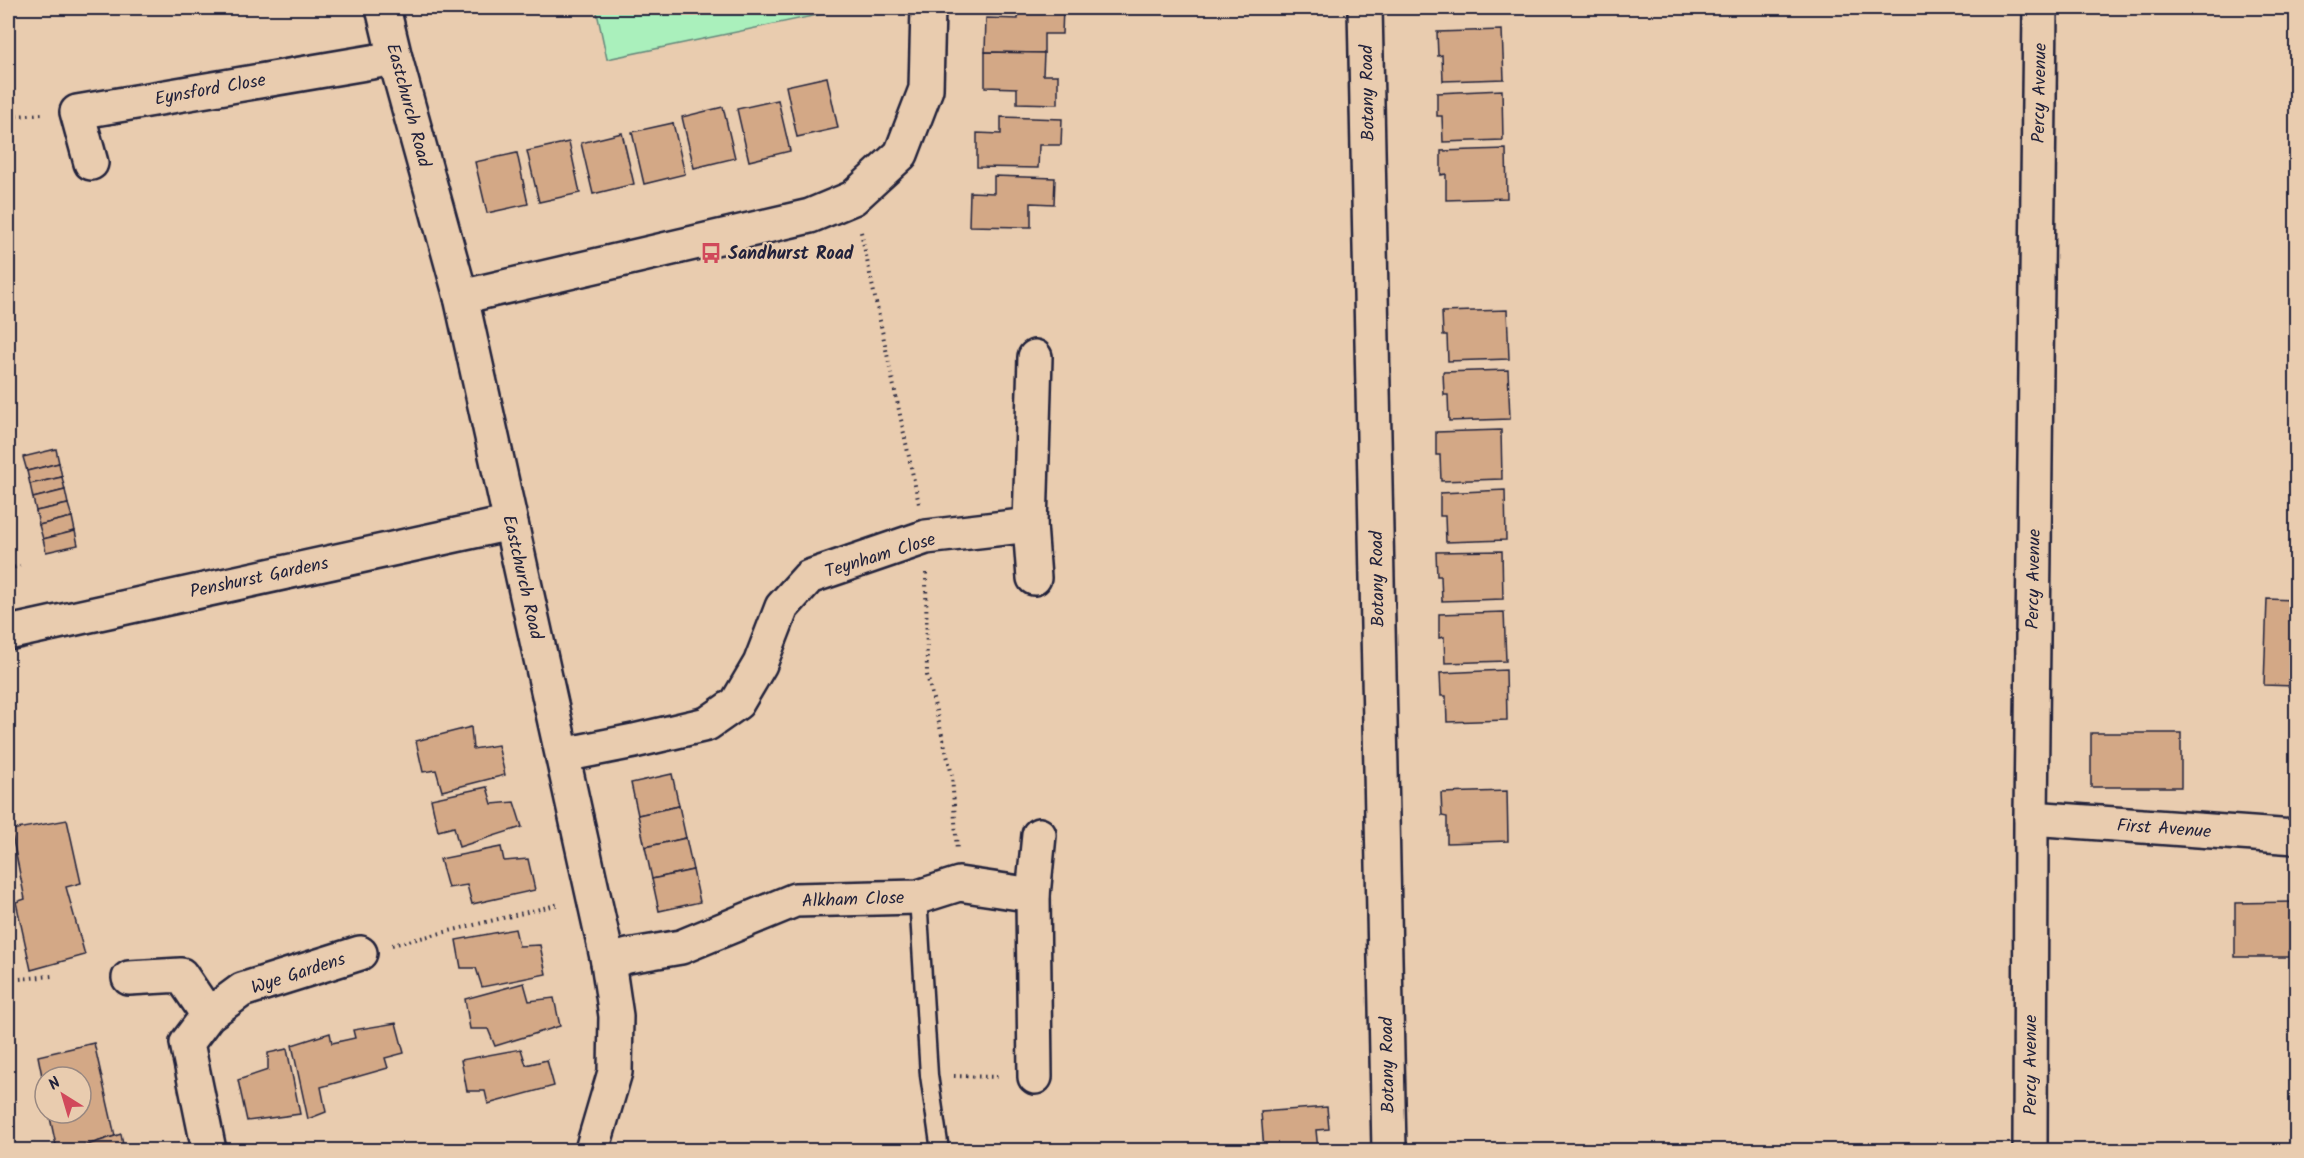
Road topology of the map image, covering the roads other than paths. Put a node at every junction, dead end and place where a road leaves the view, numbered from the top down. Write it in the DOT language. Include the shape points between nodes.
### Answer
graph roads {
  1 [pos="383,8"];
  2 [pos="928,8"];
  3 [pos="1365,8"];
  4 [pos="2040,8"];
  5 [pos="395,58"];
  6 [pos="91,163"];
  7 [pos="461,297"];
  8 [pos="1035,357"];
  9 [pos="511,523"];
  10 [pos="1030,525"];
  11 [pos="1034,578"];
  12 [pos="8,633"];
  13 [pos="563,755"];
  14 [pos="2031,818"];
  15 [pos="1039,835"];
  16 [pos="2296,837"];
  17 [pos="1033,895"];
  18 [pos="918,897"];
  19 [pos="360,953"];
  20 [pos="608,962"];
  21 [pos="129,978"];
  22 [pos="208,1015"];
  23 [pos="1035,1077"];
  24 [pos="209,1150"];
  25 [pos="592,1150"];
  26 [pos="940,1150"];
  27 [pos="1389,1150"];
  28 [pos="2030,1150"];
  1 -- 5 [label="street, Eastchurch Road"];
  2 -- 7 [label="street" via="926,89 901,154 853,198 810,216"];
  3 -- 27 [label="street, Botany Road"];
  4 -- 14 [label="street, Percy Avenue"];
  5 -- 6 [label="street, Eynsford Close" via="77,112"];
  5 -- 7 [label="street, Eastchurch Road"];
  7 -- 9 [label="street, Eastchurch Road"];
  8 -- 10 [label="street"];
  9 -- 12 [label="street, Penshurst Gardens"];
  9 -- 13 [label="street, Eastchurch Road"];
  10 -- 11 [label="street"];
  10 -- 13 [label="street, Teynham Close" via="926,537 809,577 782,607 760,664 737,703 707,724"];
  13 -- 20 [label="street, Eastchurch Road"];
  14 -- 16 [label="street, First Avenue"];
  14 -- 28 [label="street, Percy Avenue"];
  15 -- 17 [label="street"];
  17 -- 18 [label="street, Alkham Close" via="959,884"];
  17 -- 23 [label="street"];
  18 -- 20 [label="street, Alkham Close" via="795,900 681,947"];
  18 -- 26 [label="lane" via="929,1075"];
  19 -- 22 [label="street, Wye Gardens" via="242,990"];
  20 -- 25 [label="street, Eastchurch Road" via="616,1016 615,1072"];
  21 -- 22 [label="street" via="181,975"];
  22 -- 24 [label="street, Wye Gardens" via="187,1042"];
}
